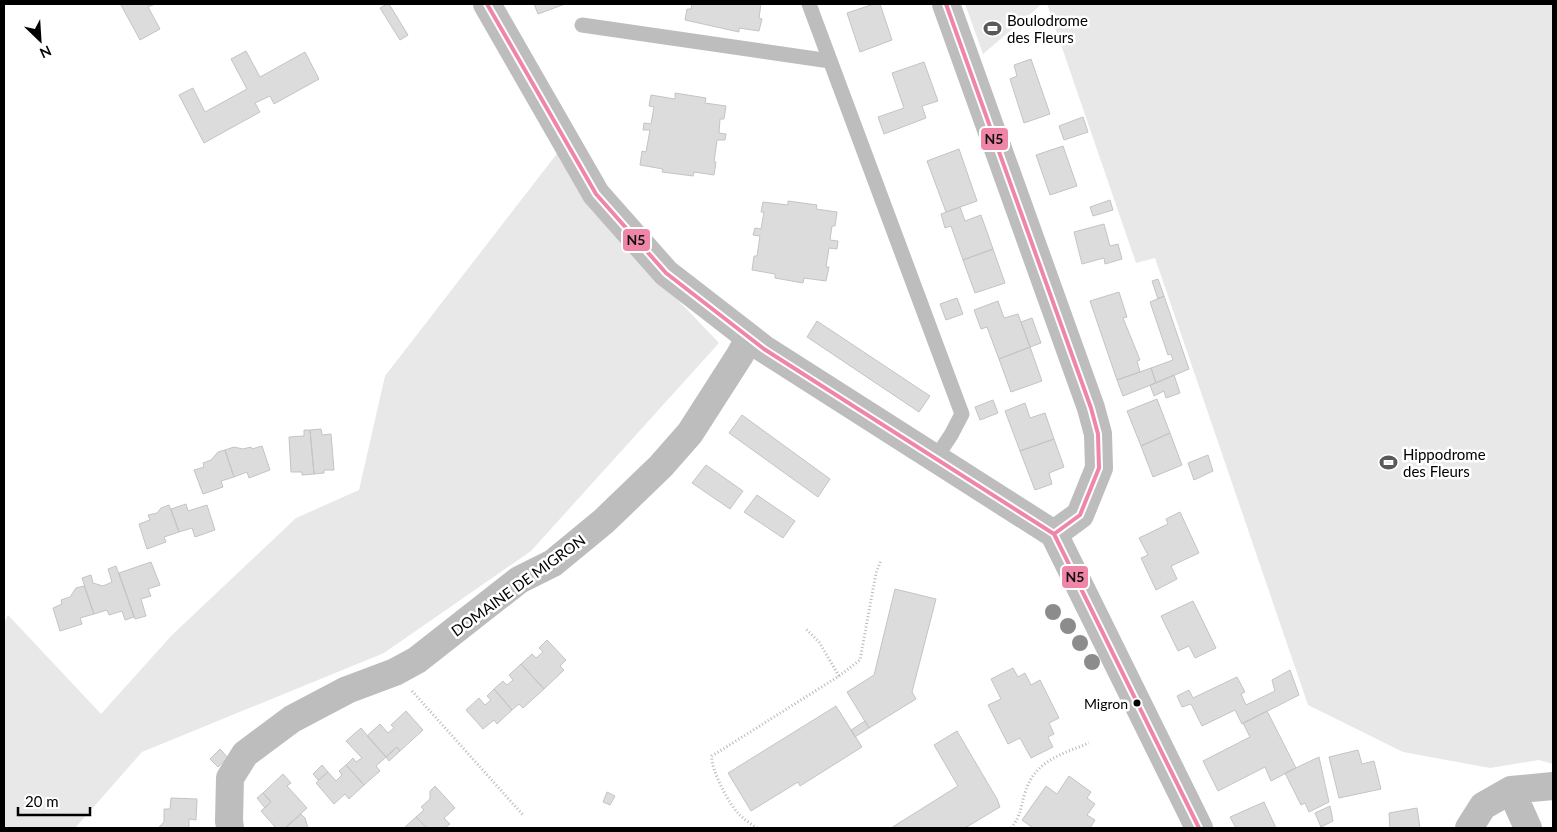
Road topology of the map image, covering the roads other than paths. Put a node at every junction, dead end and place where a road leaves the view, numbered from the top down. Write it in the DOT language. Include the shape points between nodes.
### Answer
graph roads {
  1 [pos="487,4"];
  2 [pos="809,4"];
  3 [pos="946,4"];
  4 [pos="582,25"];
  5 [pos="830,61"];
  6 [pos="749,338"];
  7 [pos="935,459"];
  8 [pos="1054,534"];
  9 [pos="1553,786"];
  10 [pos="1511,790"];
  11 [pos="230,828"];
  12 [pos="1199,828"];
  13 [pos="1469,828"];
  14 [pos="1528,828"];
  1 -- 6 [label="street" via="596,194 666,273"];
  2 -- 5 [label="lane"];
  3 -- 8 [label="street" via="1098,434 1099,468 1080,515"];
  4 -- 5 [label="lane"];
  5 -- 7 [label="lane" via="962,414"];
  6 -- 7 [label="street"];
  6 -- 11 [label="street, DOMAINE DE MIGRON" via="690,434 604,521 553,563 519,580 417,660 347,690 292,719 245,754 230,778"];
  7 -- 8 [label="street"];
  8 -- 12 [label="street"];
  9 -- 10 [label="street"];
  10 -- 13 [label="street" via="1483,806"];
  10 -- 14 [label="street"];
}
